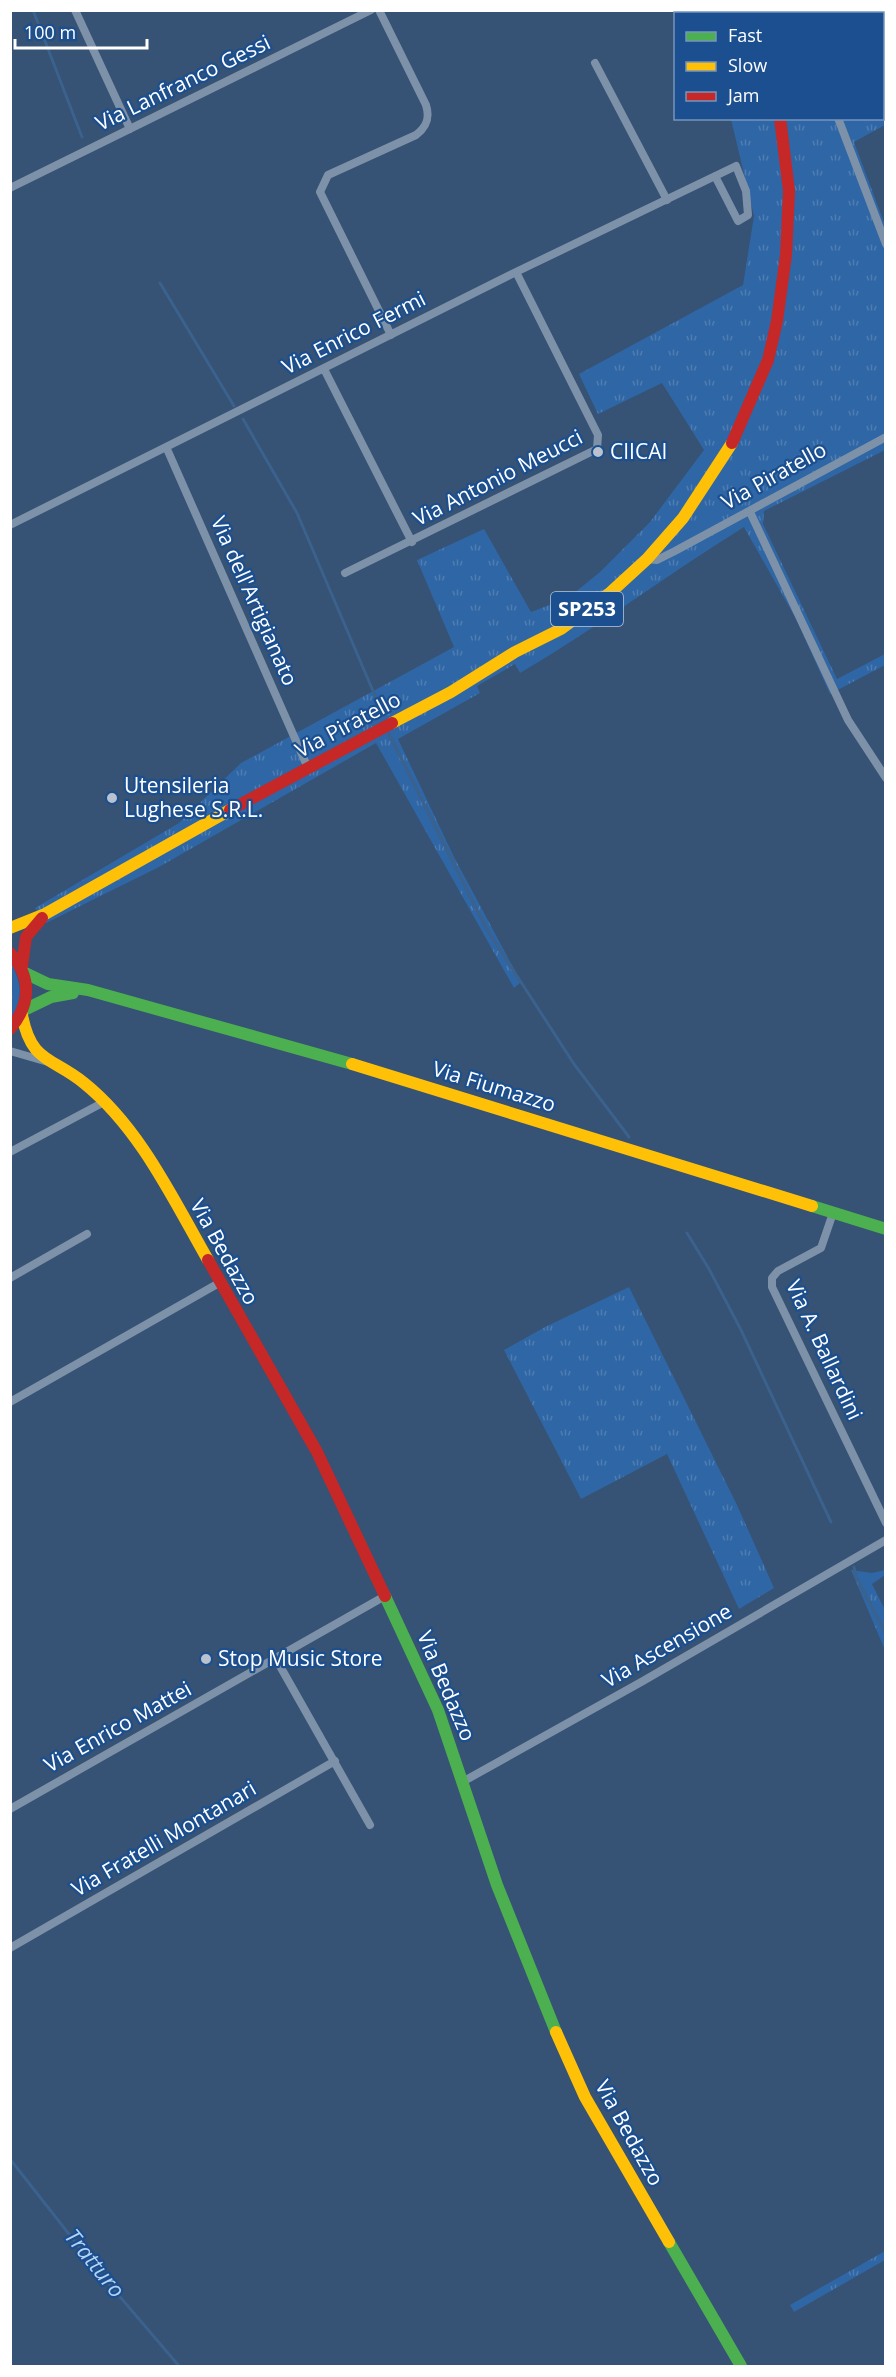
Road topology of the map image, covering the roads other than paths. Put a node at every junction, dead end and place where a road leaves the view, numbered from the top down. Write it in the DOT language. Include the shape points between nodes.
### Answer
graph roads {
  1 [pos="75,10"];
  2 [pos="371,10"];
  3 [pos="379,10"];
  4 [pos="595,63"];
  5 [pos="780,120"];
  6 [pos="839,120"];
  7 [pos="130,129"];
  8 [pos="715,176"];
  9 [pos="10,188"];
  10 [pos="667,200"];
  11 [pos="885,244"];
  12 [pos="516,272"];
  13 [pos="391,335"];
  14 [pos="324,369"];
  15 [pos="885,437"];
  16 [pos="167,449"];
  17 [pos="750,512"];
  18 [pos="10,525"];
  19 [pos="412,542"];
  20 [pos="647,559"];
  21 [pos="345,573"];
  22 [pos="308,768"];
  23 [pos="885,778"];
  24 [pos="56,908"];
  25 [pos="10,928"];
  26 [pos="10,952"];
  27 [pos="23,970"];
  28 [pos="88,990"];
  29 [pos="23,1012"];
  30 [pos="10,1029"];
  31 [pos="10,1051"];
  32 [pos="49,1062"];
  33 [pos="104,1102"];
  34 [pos="10,1152"];
  35 [pos="833,1213"];
  36 [pos="885,1229"];
  37 [pos="87,1234"];
  38 [pos="10,1278"];
  39 [pos="219,1283"];
  40 [pos="10,1402"];
  41 [pos="885,1523"];
  42 [pos="885,1540"];
  43 [pos="385,1596"];
  44 [pos="276,1659"];
  45 [pos="335,1761"];
  46 [pos="464,1781"];
  47 [pos="10,1809"];
  48 [pos="370,1825"];
  49 [pos="10,1948"];
  50 [pos="741,2367"];
  1 -- 7 [label="street"];
  2 -- 7 [label="street, Via Lanfranco Gessi"];
  3 -- 13 [label="street" via="426,105 428,119 416,135 328,175 321,186 321,198"];
  4 -- 10 [label="street"];
  5 -- 20 [label="street, Via Piratello / SP253" via="789,191 780,299 768,360 736,438 683,518"];
  6 -- 11 [label="street"];
  7 -- 9 [label="street, Via Lanfranco Gessi"];
  8 -- 8 [label="street, Via Enrico Fermi" via="736,166 746,191 748,215 738,221"];
  8 -- 10 [label="street, Via Enrico Fermi"];
  10 -- 12 [label="street, Via Enrico Fermi"];
  12 -- 13 [label="street, Via Enrico Fermi"];
  12 -- 19 [label="street, Via Antonio Meucci" via="598,435 599,445 590,455"];
  13 -- 14 [label="street, Via Enrico Fermi"];
  14 -- 16 [label="street, Via Enrico Fermi"];
  14 -- 19 [label="street, Via Antonio Meucci"];
  15 -- 17 [label="street, Via Piratello"];
  16 -- 18 [label="street, Via Enrico Fermi"];
  16 -- 22 [label="street, Via dell'Artigianato"];
  17 -- 20 [label="street, Via Piratello" via="657,560"];
  17 -- 23 [label="street" via="848,720"];
  19 -- 21 [label="street"];
  20 -- 22 [label="street, Via Piratello / SP253" via="561,629"];
  22 -- 24 [label="street, Via Piratello / SP253"];
  24 -- 25 [label="street, Via Piratello / SP253"];
  24 -- 27 [label="street, Via Piratello / SP253" via="30,929"];
  26 -- 27 [label="street"];
  27 -- 28 [label="street, Via Fiumazzo" via="48,984"];
  27 -- 29 [label="street, SP253" via="27,998"];
  28 -- 29 [label="street, Via Fiumazzo" via="51,997"];
  28 -- 35 [label="street, Via Fiumazzo" via="356,1065"];
  29 -- 30 [label="street"];
  29 -- 32 [label="street, Via Bedazzo" via="30,1042"];
  31 -- 32 [label="street, Via Bedazzo"];
  32 -- 33 [label="street, Via Bedazzo" via="83,1082"];
  33 -- 34 [label="street"];
  33 -- 39 [label="street, Via Bedazzo" via="162,1180"];
  35 -- 36 [label="street, Via Fiumazzo"];
  35 -- 41 [label="street, Via A. Ballardini" via="821,1248 778,1271 772,1278 772,1287"];
  37 -- 38 [label="street"];
  39 -- 40 [label="street"];
  39 -- 43 [label="street, Via Bedazzo" via="317,1452"];
  42 -- 46 [label="street, Via Ascensione"];
  43 -- 44 [label="street, Via Enrico Mattei"];
  43 -- 46 [label="street, Via Bedazzo" via="438,1710"];
  44 -- 45 [label="street"];
  44 -- 47 [label="street, Via Enrico Mattei"];
  45 -- 48 [label="street"];
  45 -- 49 [label="street, Via Fratelli Montanari"];
  46 -- 50 [label="street, Via Bedazzo" via="497,1885 585,2097"];
}
